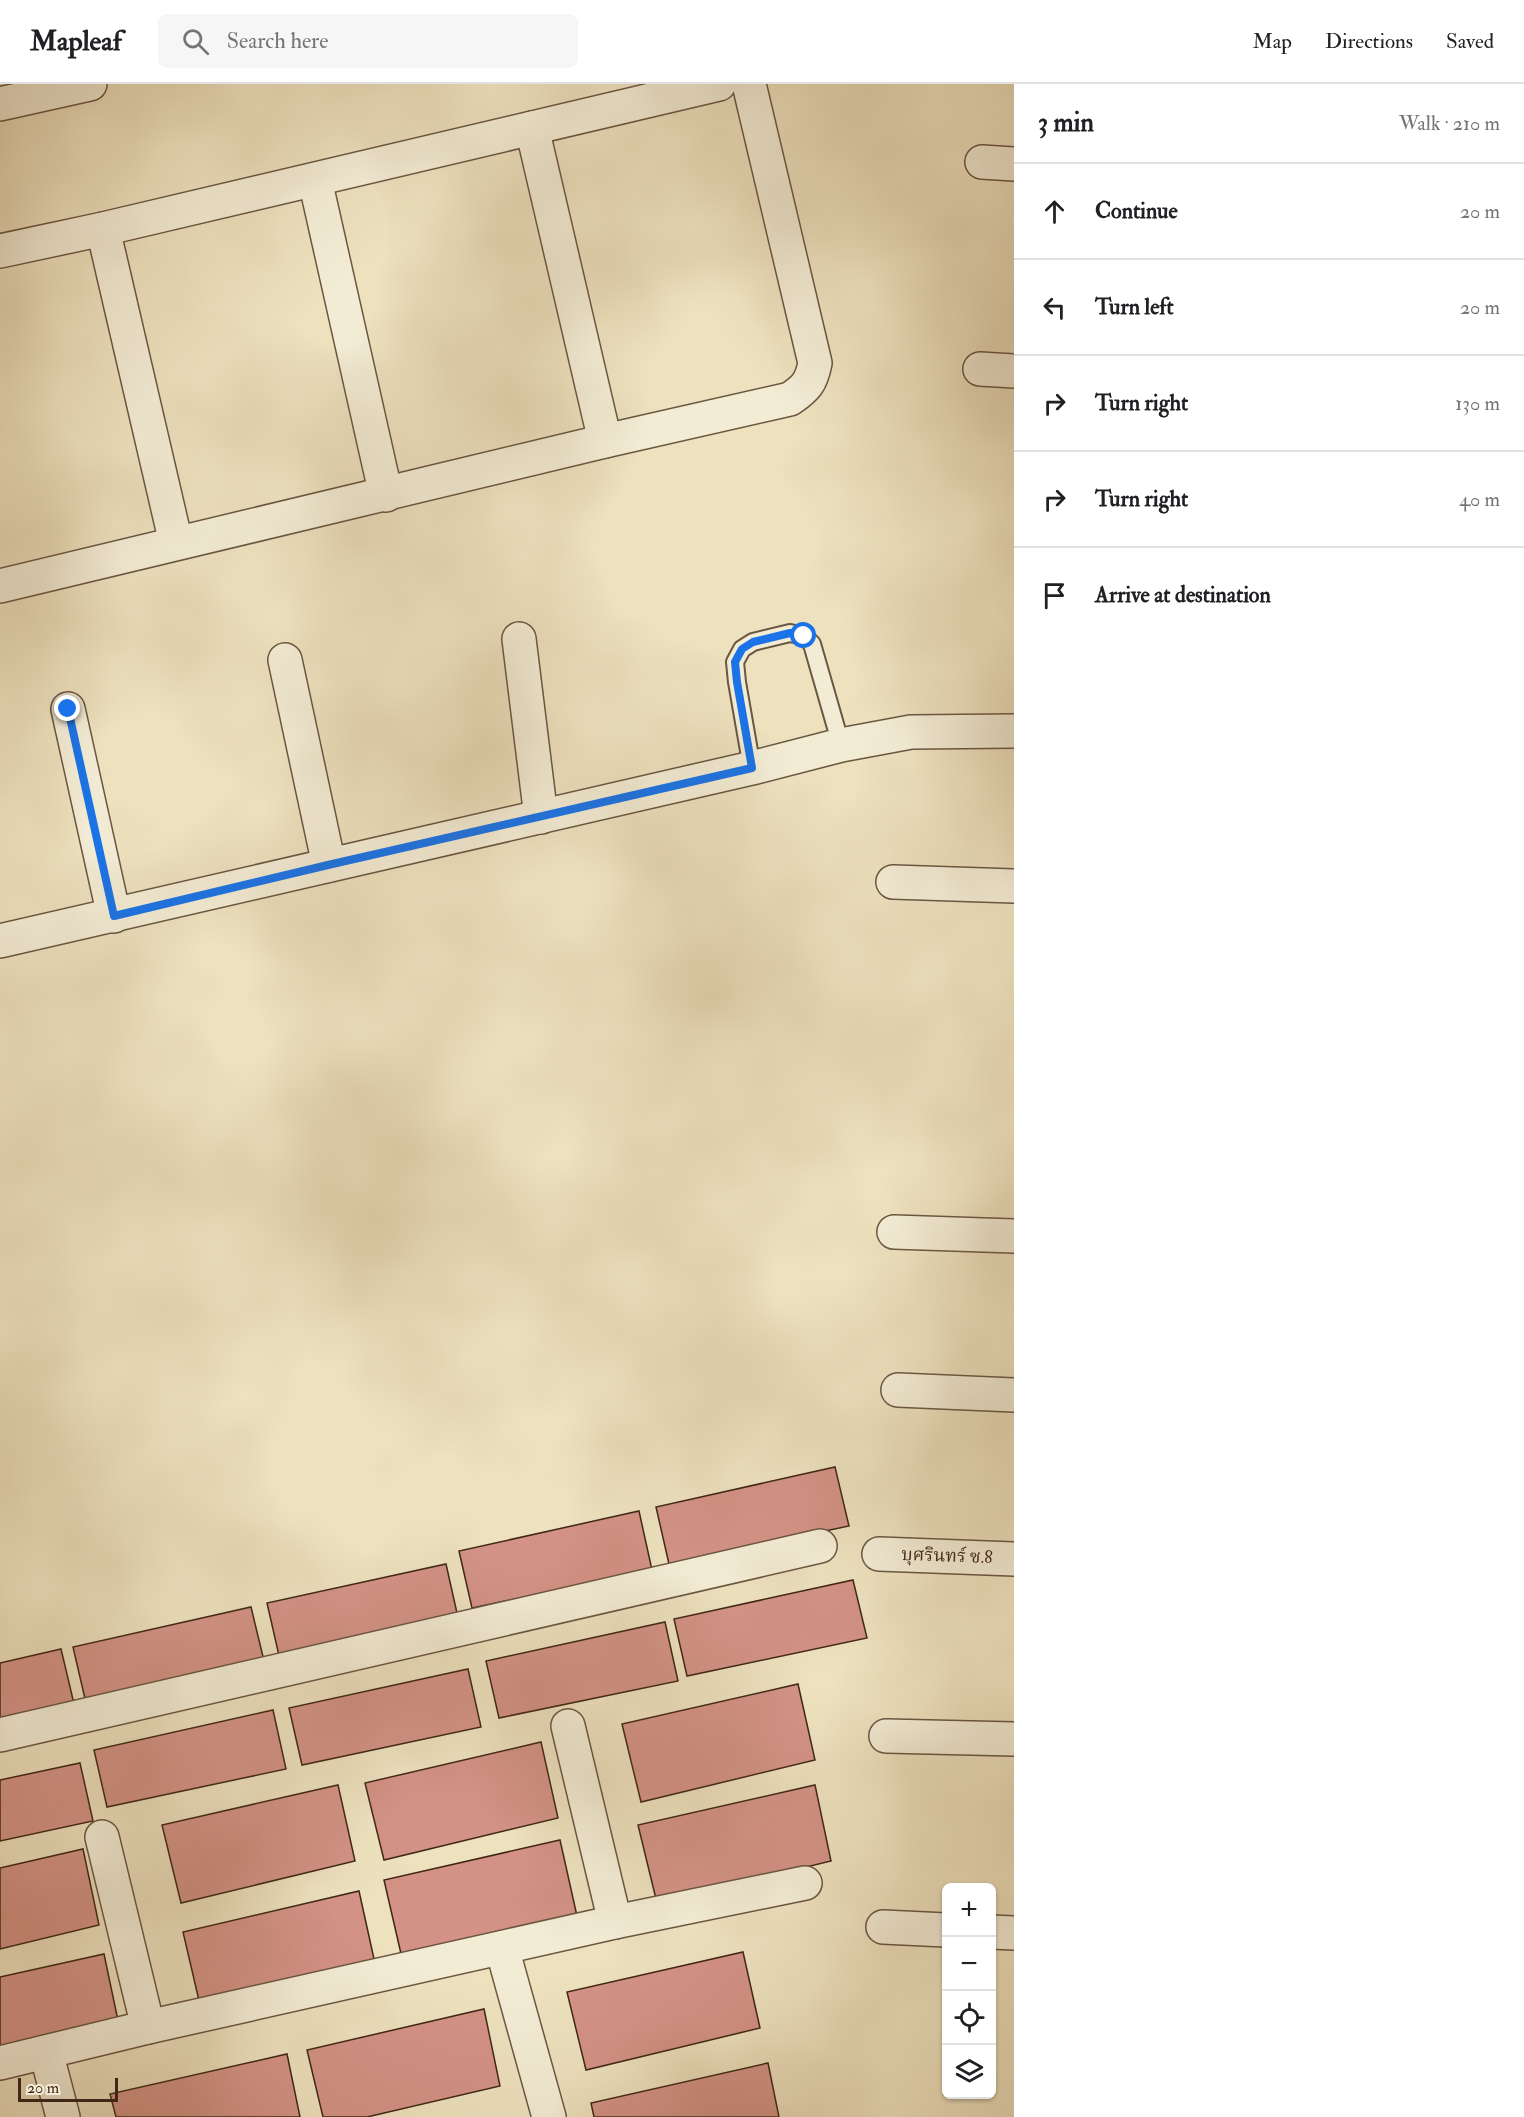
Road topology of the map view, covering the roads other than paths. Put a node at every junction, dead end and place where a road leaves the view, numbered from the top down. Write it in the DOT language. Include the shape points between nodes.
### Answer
graph roads {
  1 [pos="90,84"];
  2 [pos="719,84"];
  3 [pos="749,84"];
  4 [pos="0,104"];
  5 [pos="532,128"];
  6 [pos="982,162"];
  7 [pos="1014,164"];
  8 [pos="315,180"];
  9 [pos="103,229"];
  10 [pos="0,251"];
  11 [pos="980,369"];
  12 [pos="1014,371"];
  13 [pos="605,441"];
  14 [pos="386,495"];
  15 [pos="176,543"];
  16 [pos="0,586"];
  17 [pos="519,639"];
  18 [pos="285,660"];
  19 [pos="68,709"];
  20 [pos="1014,731"];
  21 [pos="841,745"];
  22 [pos="752,768"];
  23 [pos="541,817"];
  24 [pos="328,865"];
  25 [pos="893,882"];
  26 [pos="1014,886"];
  27 [pos="114,916"];
  28 [pos="0,941"];
  29 [pos="894,1232"];
  30 [pos="1014,1236"];
  31 [pos="898,1390"];
  32 [pos="1014,1395"];
  33 [pos="820,1546"];
  34 [pos="879,1554"];
  35 [pos="1014,1559"];
  36 [pos="568,1726"];
  37 [pos="0,1736"];
  38 [pos="886,1736"];
  39 [pos="1014,1739"];
  40 [pos="102,1837"];
  41 [pos="805,1883"];
  42 [pos="615,1922"];
  43 [pos="883,1927"];
  44 [pos="942,1930"];
  45 [pos="996,1932"];
  46 [pos="1014,1933"];
  47 [pos="502,1948"];
  48 [pos="148,2027"];
  49 [pos="46,2052"];
  50 [pos="0,2063"];
  51 [pos="63,2117"];
  52 [pos="549,2117"];
  1 -- 4 [label="street"];
  2 -- 5 [label="street"];
  3 -- 13 [label="street" via="814,363 812,378 804,390 790,399"];
  5 -- 8 [label="street"];
  5 -- 13 [label="street"];
  6 -- 7 [label="street"];
  8 -- 9 [label="street"];
  8 -- 14 [label="street"];
  9 -- 10 [label="street"];
  9 -- 15 [label="street"];
  11 -- 12 [label="street"];
  13 -- 14 [label="street"];
  14 -- 15 [label="street"];
  15 -- 16 [label="street"];
  17 -- 23 [label="street"];
  18 -- 24 [label="street"];
  19 -- 27 [label="street"];
  20 -- 21 [label="street" via="911,732"];
  21 -- 22 [label="street"];
  21 -- 22 [label="lane" via="812,644 804,636 790,633 753,642 742,649 735,662"];
  22 -- 23 [label="street"];
  23 -- 24 [label="street"];
  24 -- 27 [label="street"];
  25 -- 26 [label="street"];
  27 -- 28 [label="street"];
  29 -- 30 [label="street"];
  31 -- 32 [label="street"];
  33 -- 37 [label="street"];
  34 -- 35 [label="street, บุศรินทร์ ซ.8"];
  36 -- 42 [label="street"];
  38 -- 39 [label="street"];
  40 -- 48 [label="street"];
  41 -- 42 [label="street"];
  42 -- 47 [label="street"];
  43 -- 44 [label="street"];
  45 -- 46 [label="street"];
  47 -- 48 [label="street"];
  47 -- 52 [label="street"];
  48 -- 49 [label="street"];
  49 -- 50 [label="street"];
  49 -- 51 [label="street"];
}
